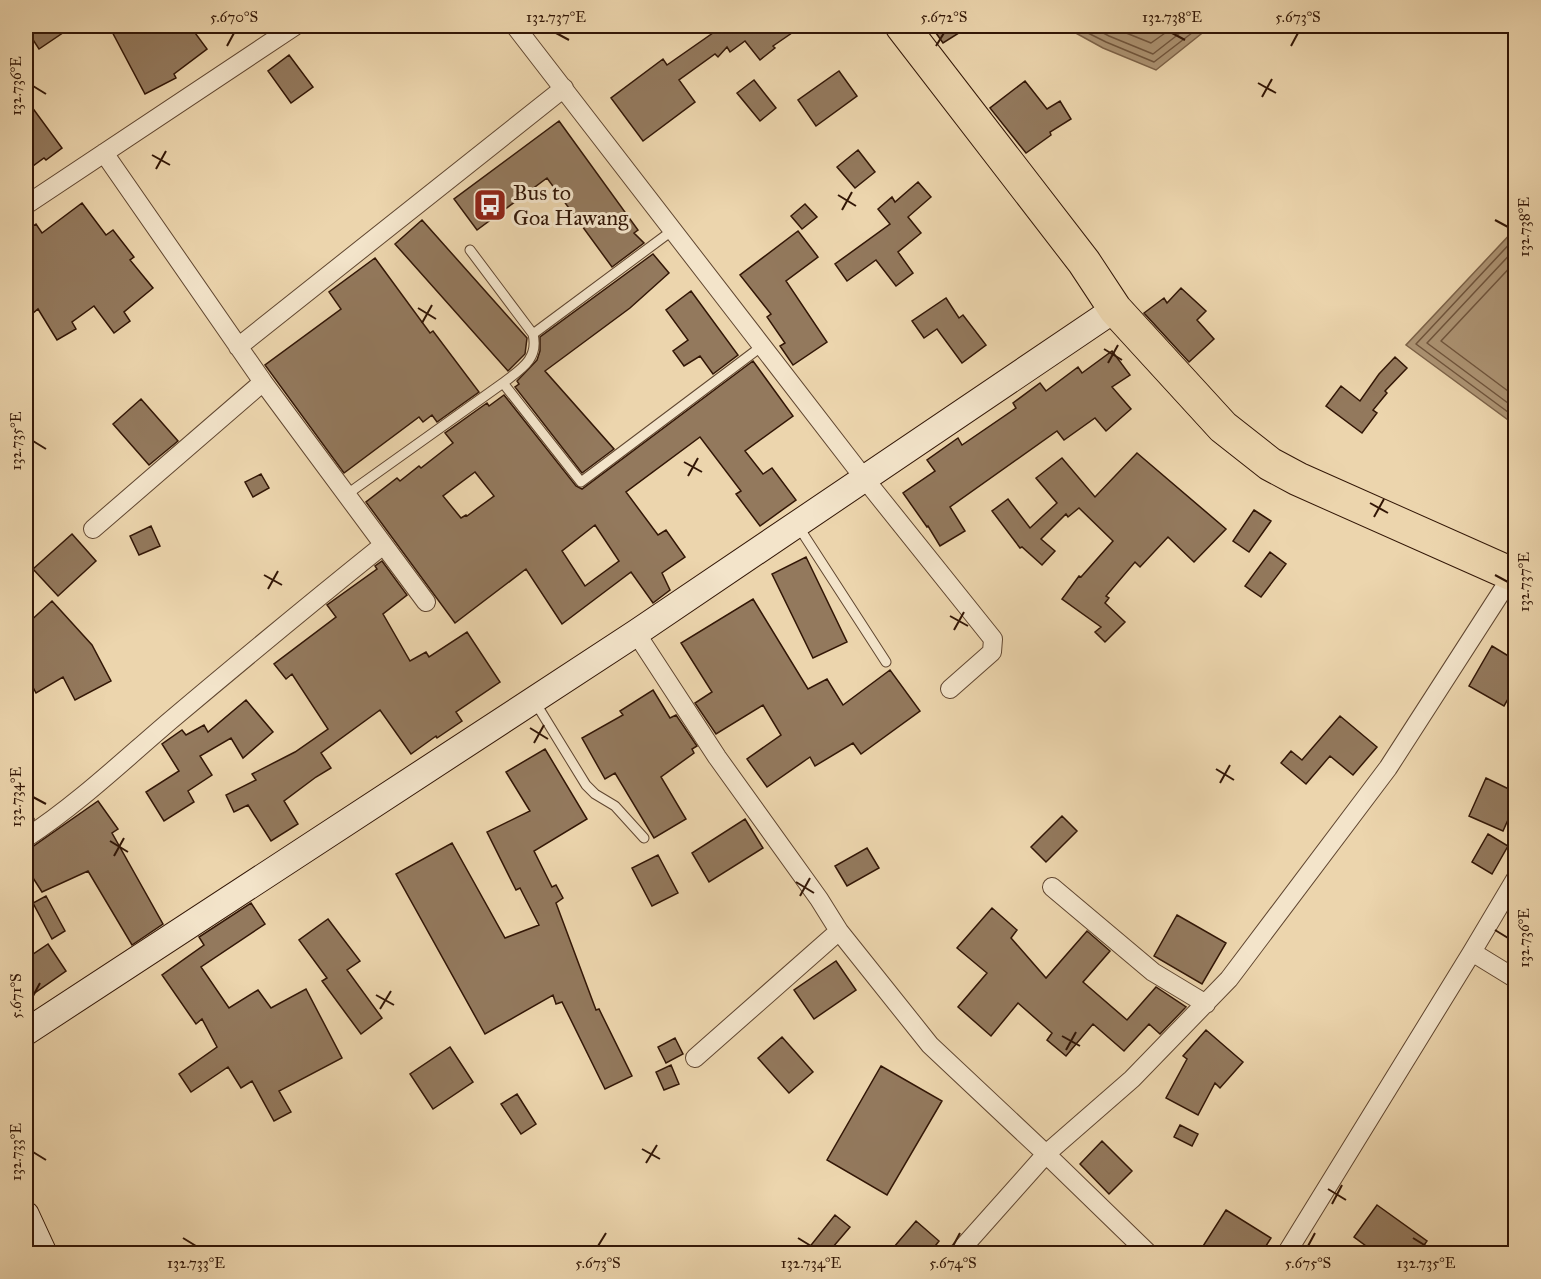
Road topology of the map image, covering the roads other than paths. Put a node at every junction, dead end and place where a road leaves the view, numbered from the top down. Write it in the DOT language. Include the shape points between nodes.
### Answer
graph roads {
  1 [pos="295,26"];
  2 [pos="515,26"];
  3 [pos="902,26"];
  4 [pos="564,88"];
  5 [pos="104,153"];
  6 [pos="26,205"];
  7 [pos="673,230"];
  8 [pos="470,250"];
  9 [pos="1115,309"];
  10 [pos="533,334"];
  11 [pos="762,346"];
  12 [pos="238,347"];
  13 [pos="263,382"];
  14 [pos="503,383"];
  15 [pos="864,478"];
  16 [pos="346,495"];
  17 [pos="796,524"];
  18 [pos="93,529"];
  19 [pos="382,546"];
  20 [pos="1514,575"];
  21 [pos="426,602"];
  22 [pos="636,633"];
  23 [pos="886,662"];
  24 [pos="950,689"];
  25 [pos="534,700"];
  26 [pos="26,838"];
  27 [pos="644,838"];
  28 [pos="1515,878"];
  29 [pos="1052,887"];
  30 [pos="839,931"];
  31 [pos="1472,952"];
  32 [pos="1515,979"];
  33 [pos="1206,1004"];
  34 [pos="26,1032"];
  35 [pos="695,1058"];
  36 [pos="1046,1154"];
  37 [pos="26,1215"];
  38 [pos="44,1254"];
  39 [pos="957,1254"];
  40 [pos="1149,1254"];
  41 [pos="1286,1254"];
  1 -- 5 [label="street"];
  2 -- 4 [label="street"];
  3 -- 9 [label="highway" via="1084,262"];
  4 -- 7 [label="street"];
  4 -- 12 [label="street"];
  5 -- 6 [label="street"];
  5 -- 12 [label="street"];
  7 -- 10 [label="lane"];
  7 -- 11 [label="street"];
  8 -- 10 [label="lane"];
  9 -- 15 [label="main road"];
  9 -- 20 [label="highway" via="1201,405 1243,445 1270,464"];
  10 -- 14 [label="lane" via="536,345 532,356"];
  11 -- 14 [label="lane" via="581,482"];
  11 -- 15 [label="street"];
  12 -- 13 [label="street"];
  13 -- 16 [label="street"];
  13 -- 18 [label="street"];
  14 -- 16 [label="lane"];
  15 -- 17 [label="main road"];
  15 -- 24 [label="street" via="993,639 992,652"];
  16 -- 19 [label="street"];
  17 -- 22 [label="main road"];
  17 -- 23 [label="lane"];
  19 -- 21 [label="street"];
  19 -- 26 [label="street"];
  20 -- 33 [label="street" via="1388,768"];
  22 -- 25 [label="main road"];
  22 -- 30 [label="street"];
  25 -- 27 [label="lane" via="586,785 615,806"];
  25 -- 34 [label="main road"];
  28 -- 31 [label="street"];
  29 -- 33 [label="street" via="1153,972"];
  30 -- 35 [label="street"];
  30 -- 36 [label="street" via="930,1045"];
  31 -- 32 [label="street"];
  31 -- 41 [label="street"];
  33 -- 36 [label="street" via="1132,1079"];
  36 -- 39 [label="street"];
  36 -- 40 [label="street"];
  37 -- 38 [label="main road"];
}
